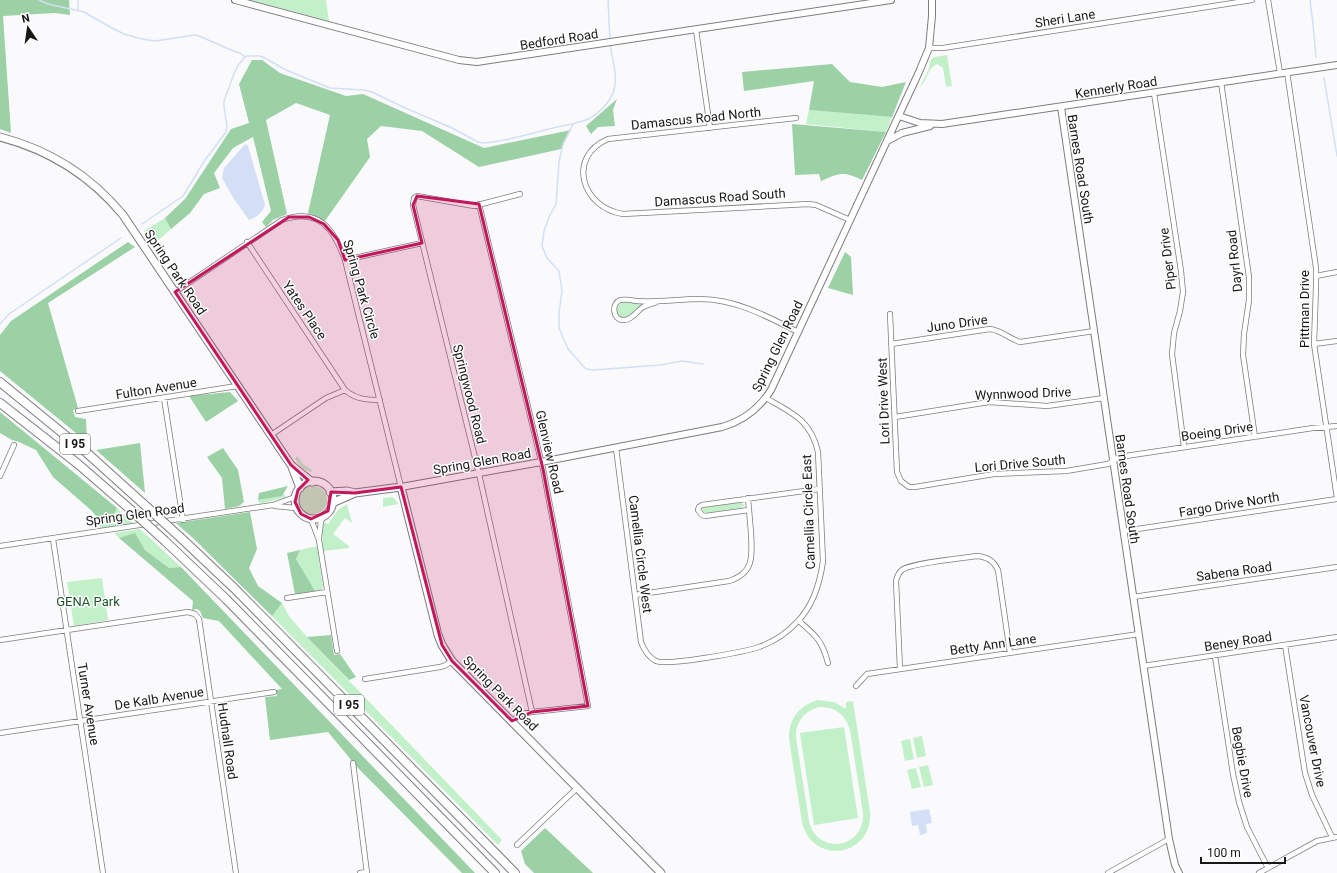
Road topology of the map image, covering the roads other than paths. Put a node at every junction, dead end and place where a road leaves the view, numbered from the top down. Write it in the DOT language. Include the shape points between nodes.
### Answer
graph roads {
  1 [pos="235,0"];
  2 [pos="891,0"];
  3 [pos="932,0"];
  4 [pos="1252,0"];
  5 [pos="1268,0"];
  6 [pos="696,30"];
  7 [pos="929,48"];
  8 [pos="1337,65"];
  9 [pos="1287,72"];
  10 [pos="1280,73"];
  11 [pos="1221,82"];
  12 [pos="1154,92"];
  13 [pos="1061,107"];
  14 [pos="899,116"];
  15 [pos="796,118"];
  16 [pos="940,124"];
  17 [pos="710,128"];
  18 [pos="0,137"];
  19 [pos="887,141"];
  20 [pos="520,194"];
  21 [pos="593,198"];
  22 [pos="479,204"];
  23 [pos="850,220"];
  24 [pos="247,242"];
  25 [pos="422,243"];
  26 [pos="345,260"];
  27 [pos="1337,272"];
  28 [pos="1316,276"];
  29 [pos="175,292"];
  30 [pos="657,302"];
  31 [pos="890,314"];
  32 [pos="1094,331"];
  33 [pos="798,332"];
  34 [pos="1337,341"];
  35 [pos="892,344"];
  36 [pos="1314,344"];
  37 [pos="0,382"];
  38 [pos="237,386"];
  39 [pos="345,390"];
  40 [pos="164,398"];
  41 [pos="766,398"];
  42 [pos="1104,398"];
  43 [pos="380,400"];
  44 [pos="0,403"];
  45 [pos="78,411"];
  46 [pos="894,417"];
  47 [pos="1337,426"];
  48 [pos="1326,427"];
  49 [pos="271,435"];
  50 [pos="1255,437"];
  51 [pos="14,445"];
  52 [pos="1184,447"];
  53 [pos="616,448"];
  54 [pos="1113,461"];
  55 [pos="541,462"];
  56 [pos="291,465"];
  57 [pos="478,474"];
  58 [pos="0,476"];
  59 [pos="312,482"];
  60 [pos="905,485"];
  61 [pos="401,487"];
  62 [pos="300,488"];
  63 [pos="819,489"];
  64 [pos="330,492"];
  65 [pos="355,493"];
  66 [pos="295,497"];
  67 [pos="748,498"];
  68 [pos="1337,498"];
  69 [pos="332,503"];
  70 [pos="273,505"];
  71 [pos="296,508"];
  72 [pos="749,510"];
  73 [pos="324,516"];
  74 [pos="311,519"];
  75 [pos="183,520"];
  76 [pos="1124,532"];
  77 [pos="53,539"];
  78 [pos="319,540"];
  79 [pos="0,546"];
  80 [pos="1337,567"];
  81 [pos="327,592"];
  82 [pos="635,595"];
  83 [pos="1133,597"];
  84 [pos="288,598"];
  85 [pos="799,621"];
  86 [pos="67,630"];
  87 [pos="1139,634"];
  88 [pos="1337,637"];
  89 [pos="0,640"];
  90 [pos="1285,645"];
  91 [pos="337,651"];
  92 [pos="1010,653"];
  93 [pos="1215,656"];
  94 [pos="652,659"];
  95 [pos="452,661"];
  96 [pos="828,663"];
  97 [pos="1143,666"];
  98 [pos="900,669"];
  99 [pos="365,679"];
  100 [pos="856,686"];
  101 [pos="274,692"];
  102 [pos="211,702"];
  103 [pos="532,712"];
  104 [pos="81,721"];
  105 [pos="512,721"];
  106 [pos="0,733"];
  107 [pos="353,763"];
  108 [pos="577,788"];
  109 [pos="1334,837"];
  110 [pos="1169,838"];
  111 [pos="517,845"];
  112 [pos="1268,868"];
  113 [pos="367,872"];
  114 [pos="103,873"];
  115 [pos="236,873"];
  116 [pos="360,873"];
  117 [pos="495,873"];
  118 [pos="515,873"];
  119 [pos="661,873"];
  120 [pos="1108,873"];
  121 [pos="1180,873"];
  122 [pos="1259,873"];
  1 -- 6 [label="street, Bedford Road" via="470,62 485,62"];
  2 -- 6 [label="street, Bedford Road"];
  3 -- 7 [label="street, Spring Glen Road"];
  4 -- 7 [label="street, Sheri Lane" via="943,48"];
  5 -- 10 [label="street"];
  6 -- 17 [label="street"];
  7 -- 14 [label="street, Spring Glen Road"];
  8 -- 9 [label="street, Kennerly Road"];
  9 -- 10 [label="street, Kennerly Road"];
  9 -- 28 [label="street, Pittman Drive"];
  10 -- 11 [label="street, Kennerly Road"];
  11 -- 12 [label="street, Kennerly Road"];
  11 -- 50 [label="street, Dayrl Road" via="1249,277 1243,355"];
  12 -- 13 [label="street, Kennerly Road"];
  12 -- 52 [label="street, Piper Drive" via="1182,271 1183,292 1172,354"];
  13 -- 16 [label="street, Kennerly Road"];
  13 -- 32 [label="street, Barnes Road South"];
  14 -- 16 [label="street, Kennerly Road" via="920,123"];
  14 -- 19 [label="street, Spring Glen Road"];
  15 -- 17 [label="street, Damascus Road North"];
  16 -- 19 [label="street" via="902,132"];
  17 -- 21 [label="street, Damascus Road North" via="615,138 600,143 590,152 584,165 585,183"];
  18 -- 29 [label="main road, Spring Park Road" via="24,143 43,152 73,168 92,183 123,215"];
  19 -- 23 [label="street, Spring Glen Road"];
  20 -- 22 [label="street"];
  21 -- 23 [label="street, Damascus Road South" via="604,209 623,214 808,204"];
  22 -- 25 [label="street, Springwood Road" via="474,206 422,196 414,198 413,205"];
  22 -- 55 [label="street, Glenview Road"];
  23 -- 33 [label="street, Spring Glen Road"];
  24 -- 26 [label="street, Spring Park Circle" via="282,220 296,216 309,217 330,228 338,240"];
  24 -- 29 [label="street, Spring Park Circle"];
  24 -- 39 [label="street, Yates Place"];
  25 -- 26 [label="street"];
  25 -- 57 [label="street, Springwood Road"];
  26 -- 43 [label="street, Spring Park Circle"];
  27 -- 28 [label="street"];
  28 -- 36 [label="street, Pittman Drive"];
  29 -- 38 [label="main road, Spring Park Road"];
  30 -- 30 [label="street" via="644,306 628,320 618,319 614,309 620,300"];
  30 -- 33 [label="street" via="716,300 750,309"];
  31 -- 35 [label="street, Lori Drive West"];
  32 -- 35 [label="street, Juno Drive" via="1020,342 996,329 990,329"];
  32 -- 42 [label="street, Barnes Road South"];
  33 -- 41 [label="street, Spring Glen Road"];
  34 -- 36 [label="street"];
  35 -- 46 [label="street, Lori Drive West"];
  36 -- 48 [label="street, Pittman Drive"];
  37 -- 118 [label="highway, I 95, bridge" via="87,453 234,588"];
  38 -- 40 [label="street, Fulton Avenue"];
  38 -- 49 [label="main road, Spring Park Road"];
  39 -- 43 [label="street" via="356,398"];
  39 -- 49 [label="street" via="326,398"];
  40 -- 45 [label="street, Fulton Avenue"];
  40 -- 75 [label="street"];
  41 -- 53 [label="street, Spring Glen Road" via="749,415 731,425"];
  41 -- 63 [label="street, Camellia Circle East" via="798,417 812,434 818,452"];
  42 -- 46 [label="street, Wynnwood Drive" via="1047,406 989,402"];
  42 -- 54 [label="street, Barnes Road South"];
  43 -- 61 [label="street, Spring Park Circle"];
  44 -- 117 [label="highway, I 95, bridge" via="78,464 165,541 231,604"];
  46 -- 60 [label="street, Lori Drive West" via="896,472"];
  47 -- 48 [label="street, Boeing Drive"];
  48 -- 50 [label="street, Boeing Drive"];
  48 -- 68 [label="street, Pittman Drive"];
  49 -- 56 [label="main road, Spring Park Road"];
  50 -- 52 [label="street, Boeing Drive"];
  51 -- 58 [label="street"];
  52 -- 54 [label="street, Boeing Drive" via="1119,457"];
  53 -- 55 [label="street, Spring Glen Road"];
  53 -- 82 [label="street, Camellia Circle West"];
  54 -- 60 [label="street, Lori Drive South" via="1058,472 1006,473 915,487"];
  54 -- 76 [label="street, Barnes Road South"];
  55 -- 57 [label="street, Spring Glen Road"];
  55 -- 103 [label="street, Glenview Road" via="588,706"];
  56 -- 59 [label="main road, Spring Park Road"];
  56 -- 62 [label="main road, Spring Park Road"];
  57 -- 61 [label="street, Spring Glen Road"];
  57 -- 103 [label="street, Springwood Road"];
  59 -- 62 [label="main road"];
  59 -- 64 [label="main road" via="322,484"];
  61 -- 65 [label="main road, Spring Glen Road"];
  61 -- 95 [label="main road, Spring Park Road" via="438,635"];
  62 -- 66 [label="main road"];
  63 -- 67 [label="street"];
  63 -- 85 [label="street, Camellia Circle East" via="823,561 815,594"];
  64 -- 65 [label="main road, Spring Glen Road"];
  64 -- 69 [label="main road"];
  65 -- 69 [label="main road, Spring Glen Road"];
  66 -- 70 [label="street, Spring Glen Road"];
  66 -- 71 [label="main road"];
  67 -- 72 [label="street"];
  67 -- 72 [label="street" via="702,505 698,510 705,516"];
  68 -- 76 [label="street, Fargo Drive North"];
  69 -- 73 [label="main road"];
  70 -- 71 [label="street, Spring Glen Road"];
  70 -- 75 [label="street, Spring Glen Road"];
  71 -- 74 [label="main road"];
  72 -- 82 [label="street" via="751,562 746,571 738,577 729,581"];
  73 -- 74 [label="main road"];
  73 -- 78 [label="street"];
  74 -- 78 [label="street"];
  75 -- 77 [label="street, Spring Glen Road"];
  76 -- 83 [label="street, Barnes Road South"];
  77 -- 79 [label="street, Spring Glen Road"];
  77 -- 86 [label="street, Turner Avenue"];
  78 -- 81 [label="street"];
  80 -- 83 [label="street, Sabena Road"];
  81 -- 84 [label="street"];
  81 -- 91 [label="street"];
  82 -- 94 [label="street, Camellia Circle West" via="641,642"];
  83 -- 87 [label="street, Barnes Road South"];
  85 -- 94 [label="street, Camellia Circle East" via="771,642 744,652 663,663"];
  85 -- 96 [label="street" via="821,643"];
  86 -- 89 [label="street"];
  86 -- 102 [label="street, Hudnall Road" via="188,612 195,614 199,620"];
  86 -- 104 [label="street, Turner Avenue"];
  87 -- 92 [label="street, Betty Ann Lane"];
  87 -- 97 [label="street, Barnes Road South"];
  88 -- 90 [label="street, Beney Road"];
  90 -- 93 [label="street, Beney Road"];
  90 -- 109 [label="street, Vancouver Drive" via="1306,773 1312,795"];
  92 -- 98 [label="street, Betty Ann Lane"];
  92 -- 98 [label="street" via="995,563 984,556 977,556 912,565 901,570 896,581"];
  93 -- 97 [label="street, Beney Road"];
  93 -- 112 [label="street, Begbie Drive" via="1239,802 1250,833"];
  95 -- 99 [label="street" via="440,667"];
  95 -- 105 [label="main road, Spring Park Road"];
  97 -- 110 [label="street, Barnes Road South"];
  98 -- 100 [label="street, Betty Ann Lane" via="867,674"];
  101 -- 102 [label="street, De Kalb Avenue"];
  102 -- 104 [label="street, De Kalb Avenue"];
  102 -- 115 [label="street, Hudnall Road"];
  103 -- 105 [label="street" via="521,714"];
  104 -- 106 [label="street, De Kalb Avenue"];
  104 -- 114 [label="street, Turner Avenue"];
  105 -- 108 [label="main road, Spring Park Road"];
  107 -- 113 [label="street"];
  108 -- 111 [label="street"];
  108 -- 119 [label="main road, Spring Park Road"];
  109 -- 112 [label="street" via="1317,841"];
  110 -- 120 [label="street"];
  110 -- 121 [label="street, Barnes Road South" via="1175,865"];
  112 -- 122 [label="street"];
  113 -- 116 [label="street"];
}
